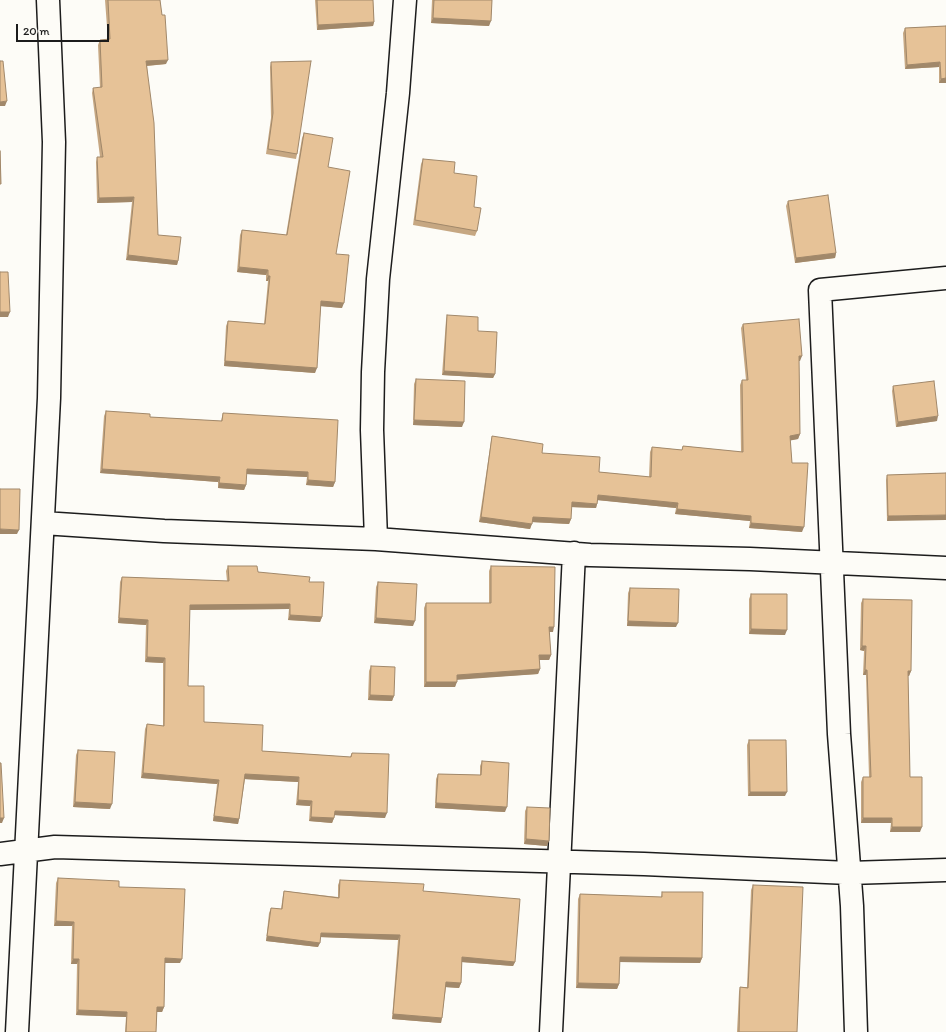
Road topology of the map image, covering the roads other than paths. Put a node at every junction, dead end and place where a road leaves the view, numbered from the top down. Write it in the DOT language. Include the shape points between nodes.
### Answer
graph roads {
  1 [pos="48,0"];
  2 [pos="405,0"];
  3 [pos="946,278"];
  4 [pos="43,523"];
  5 [pos="376,539"];
  6 [pos="574,553"];
  7 [pos="832,562"];
  8 [pos="946,568"];
  9 [pos="27,850"];
  10 [pos="0,854"];
  11 [pos="560,863"];
  12 [pos="946,870"];
  13 [pos="849,873"];
  14 [pos="17,1032"];
  15 [pos="551,1032"];
  16 [pos="856,1032"];
  1 -- 4 [label="street" via="54,142 49,398"];
  2 -- 5 [label="street" via="379,274 374,357 372,430"];
  3 -- 7 [label="street" via="820,290"];
  4 -- 5 [label="street" via="164,531"];
  4 -- 9 [label="street"];
  5 -- 6 [label="street"];
  6 -- 7 [label="street"];
  6 -- 11 [label="street"];
  7 -- 8 [label="street"];
  7 -- 13 [label="street" via="839,734"];
  9 -- 10 [label="street"];
  9 -- 11 [label="street" via="55,847"];
  9 -- 14 [label="street"];
  11 -- 13 [label="street"];
  11 -- 15 [label="street"];
  12 -- 13 [label="street"];
  13 -- 16 [label="street"];
}
